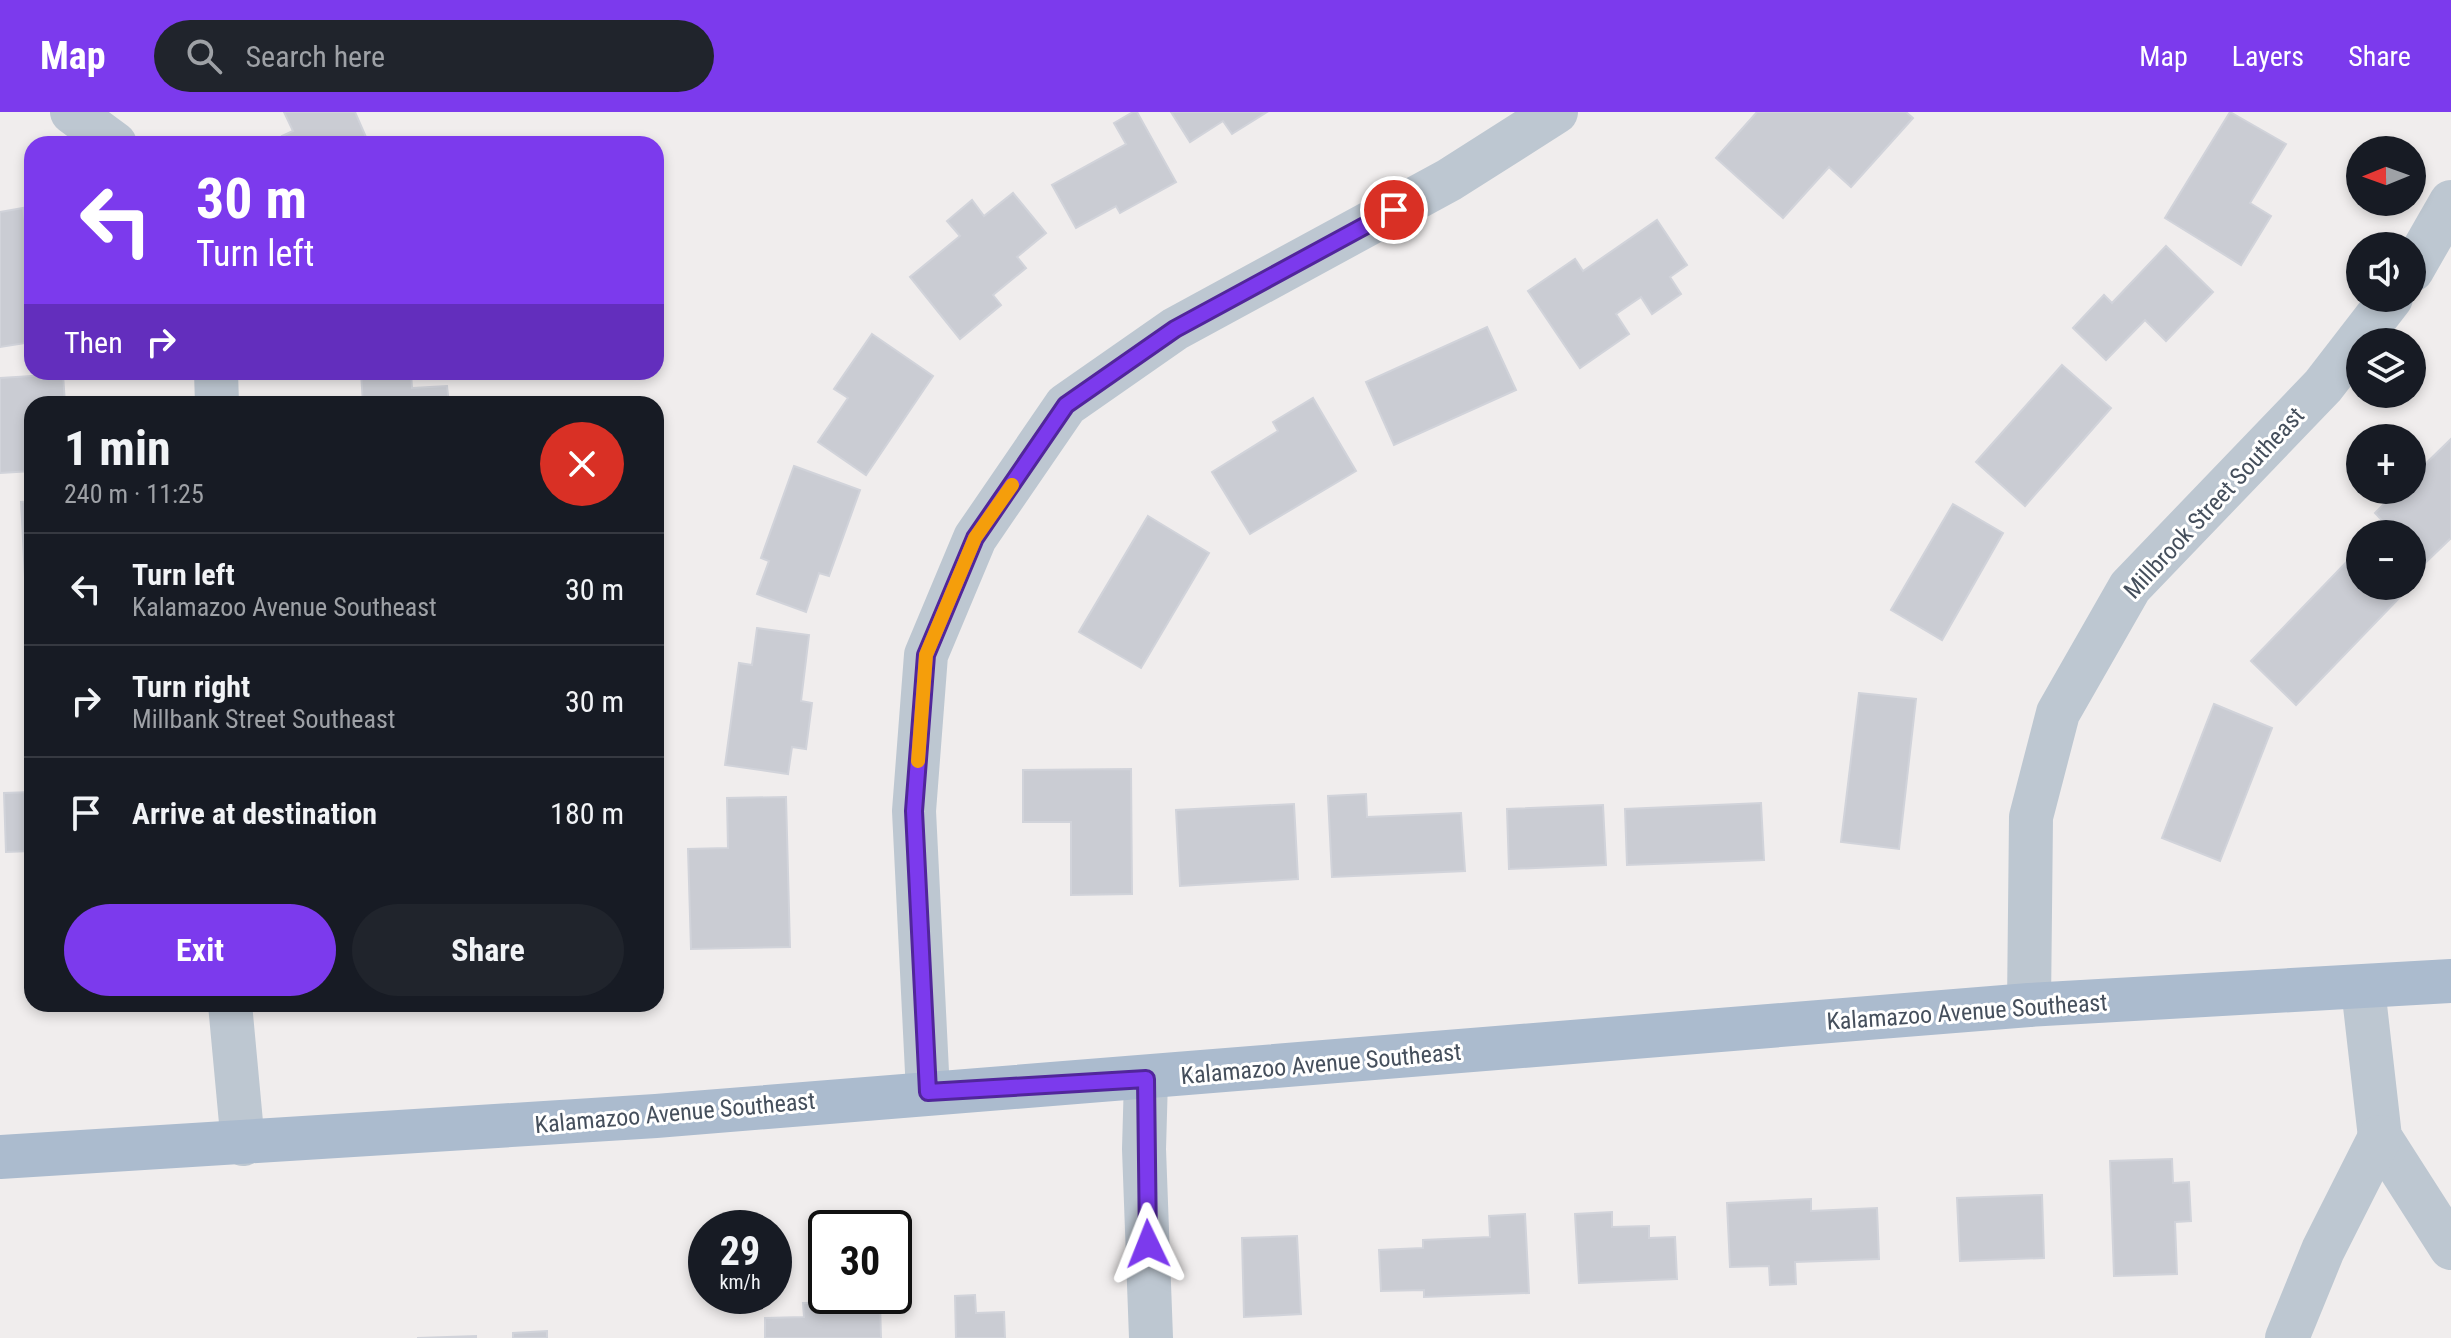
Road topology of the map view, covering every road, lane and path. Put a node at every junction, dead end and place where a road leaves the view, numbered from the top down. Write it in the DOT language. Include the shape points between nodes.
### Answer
graph roads {
  1 [pos="72,112"];
  2 [pos="1556,112"];
  3 [pos="104,136"];
  4 [pos="2451,202"];
  5 [pos="2426,246"];
  6 [pos="2380,312"];
  7 [pos="2451,981"];
  8 [pos="2363,988"];
  9 [pos="2029,1005"];
  10 [pos="231,1012"];
  11 [pos="1146,1079"];
  12 [pos="928,1092"];
  13 [pos="2380,1137"];
  14 [pos="243,1144"];
  15 [pos="0,1157"];
  16 [pos="2451,1248"];
  17 [pos="1151,1338"];
  18 [pos="2287,1338"];
  1 -- 3 [label="street"];
  2 -- 12 [label="street" via="1449,180 1175,329 1066,405 975,538 926,655 914,811"];
  4 -- 5 [label="street"];
  6 -- 9 [label="street, Millbrook Street Southeast" via="2323,386 2130,587 2058,713 2031,817"];
  7 -- 8 [label="main road, Kalamazoo Avenue Southeast"];
  8 -- 9 [label="main road, Kalamazoo Avenue Southeast"];
  8 -- 13 [label="street"];
  9 -- 11 [label="main road, Kalamazoo Avenue Southeast"];
  10 -- 14 [label="street"];
  11 -- 12 [label="main road, Kalamazoo Avenue Southeast"];
  11 -- 17 [label="street"];
  12 -- 14 [label="main road, Kalamazoo Avenue Southeast"];
  13 -- 16 [label="street"];
  13 -- 18 [label="street" via="2323,1250"];
  14 -- 15 [label="main road, Kalamazoo Avenue Southeast"];
}
